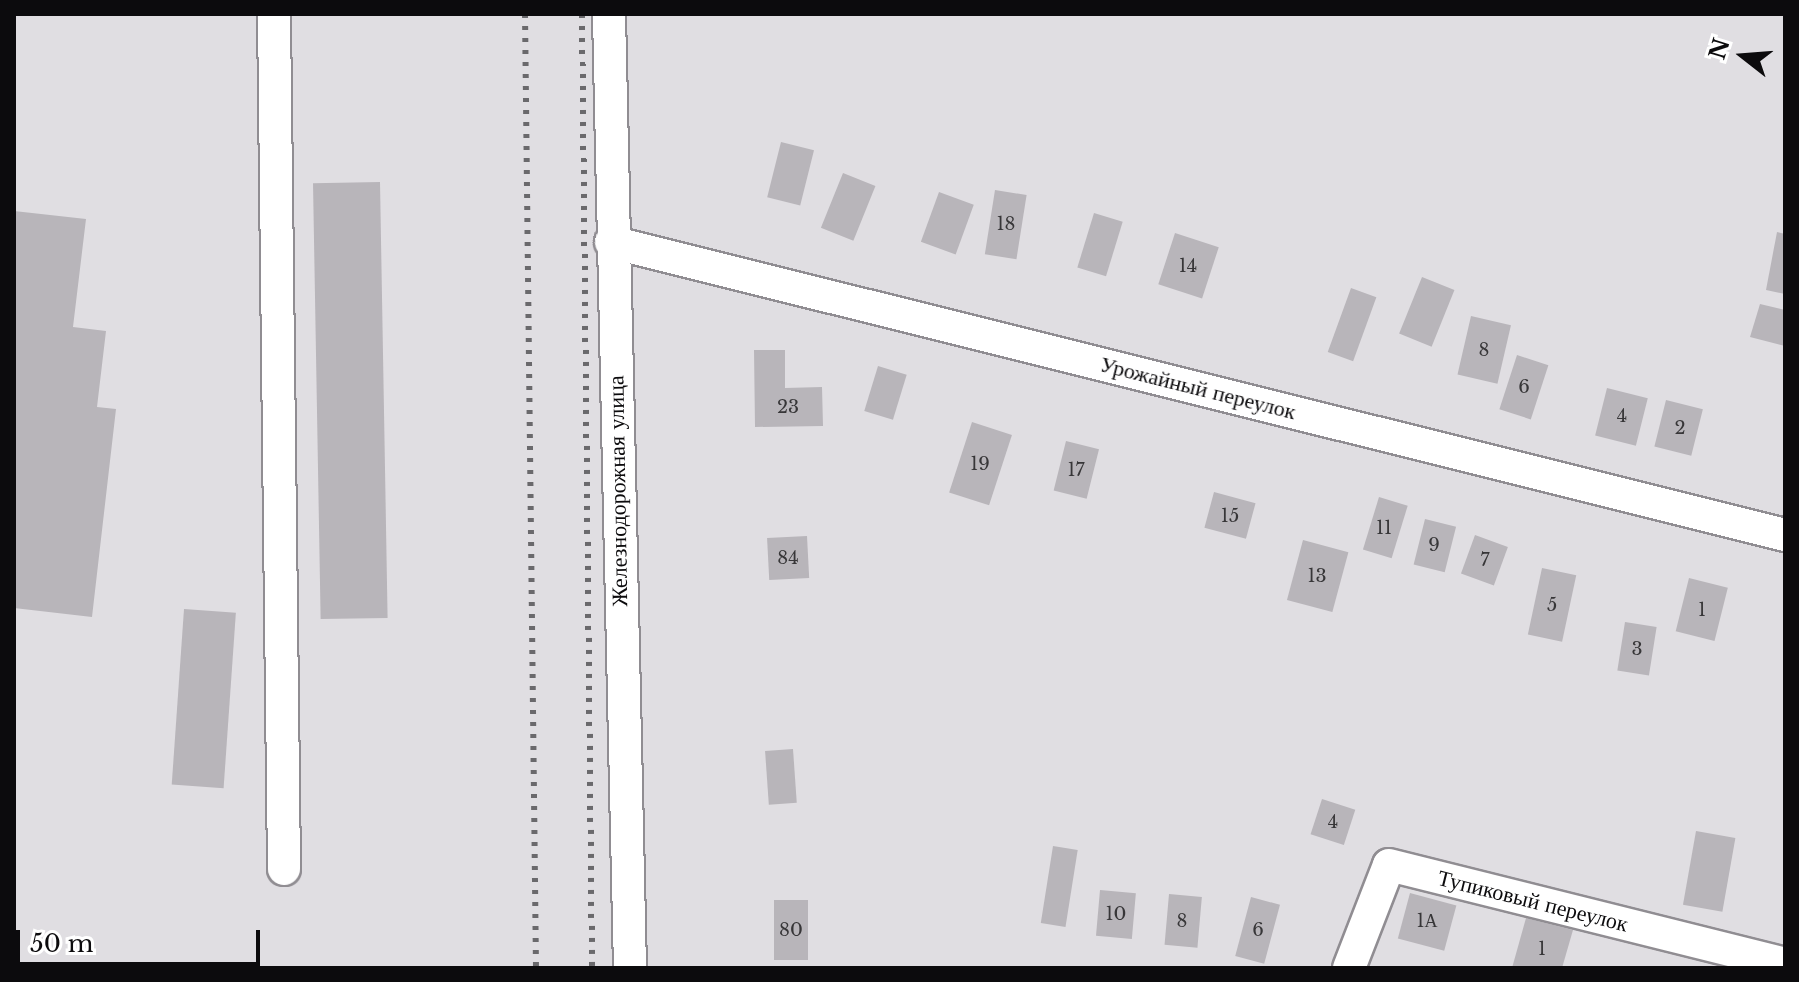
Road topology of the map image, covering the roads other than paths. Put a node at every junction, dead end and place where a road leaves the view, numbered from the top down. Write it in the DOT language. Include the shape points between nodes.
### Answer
graph roads {
  1 [pos="274,14"];
  2 [pos="609,14"];
  3 [pos="611,242"];
  4 [pos="1785,535"];
  5 [pos="284,869"];
  6 [pos="1785,964"];
  7 [pos="630,968"];
  8 [pos="1349,968"];
  1 -- 5 [label="street"];
  2 -- 3 [label="street, Железнодорожная улица"];
  3 -- 4 [label="street, Урожайный переулок"];
  3 -- 7 [label="street, Железнодорожная улица"];
  6 -- 8 [label="street, Тупиковый переулок" via="1389,865"];
}
